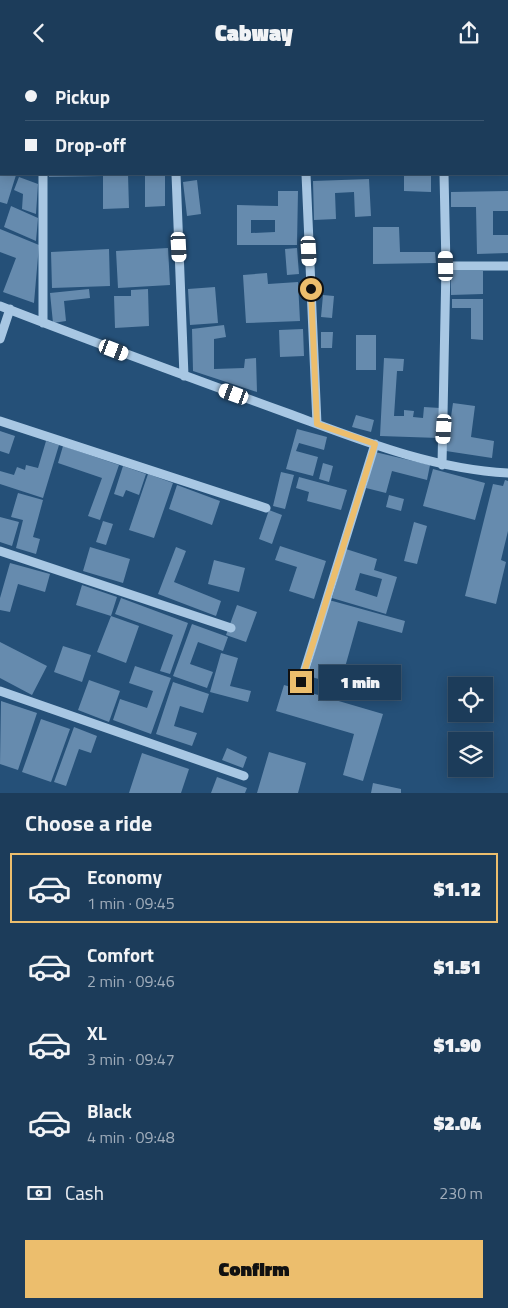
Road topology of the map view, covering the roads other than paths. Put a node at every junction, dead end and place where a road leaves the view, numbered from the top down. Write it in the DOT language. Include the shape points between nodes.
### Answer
graph roads {
  1 [pos="41,175"];
  2 [pos="176,175"];
  3 [pos="306,175"];
  4 [pos="444,175"];
  5 [pos="446,266"];
  6 [pos="508,266"];
  7 [pos="0,306"];
  8 [pos="10,309"];
  9 [pos="43,323"];
  10 [pos="0,339"];
  11 [pos="184,376"];
  12 [pos="0,421"];
  13 [pos="317,424"];
  14 [pos="375,444"];
  15 [pos="442,465"];
  16 [pos="508,473"];
  17 [pos="266,508"];
  18 [pos="0,551"];
  19 [pos="231,628"];
  20 [pos="301,682"];
  21 [pos="0,691"];
  22 [pos="244,776"];
  1 -- 9 [label="street"];
  2 -- 11 [label="street"];
  3 -- 13 [label="street"];
  4 -- 5 [label="street"];
  5 -- 6 [label="street"];
  5 -- 15 [label="street"];
  7 -- 8 [label="street"];
  8 -- 9 [label="street"];
  8 -- 10 [label="street"];
  9 -- 11 [label="street"];
  11 -- 13 [label="street"];
  12 -- 17 [label="street"];
  13 -- 14 [label="street"];
  14 -- 15 [label="street"];
  14 -- 20 [label="street"];
  15 -- 16 [label="street"];
  18 -- 19 [label="street"];
  21 -- 22 [label="street"];
}
